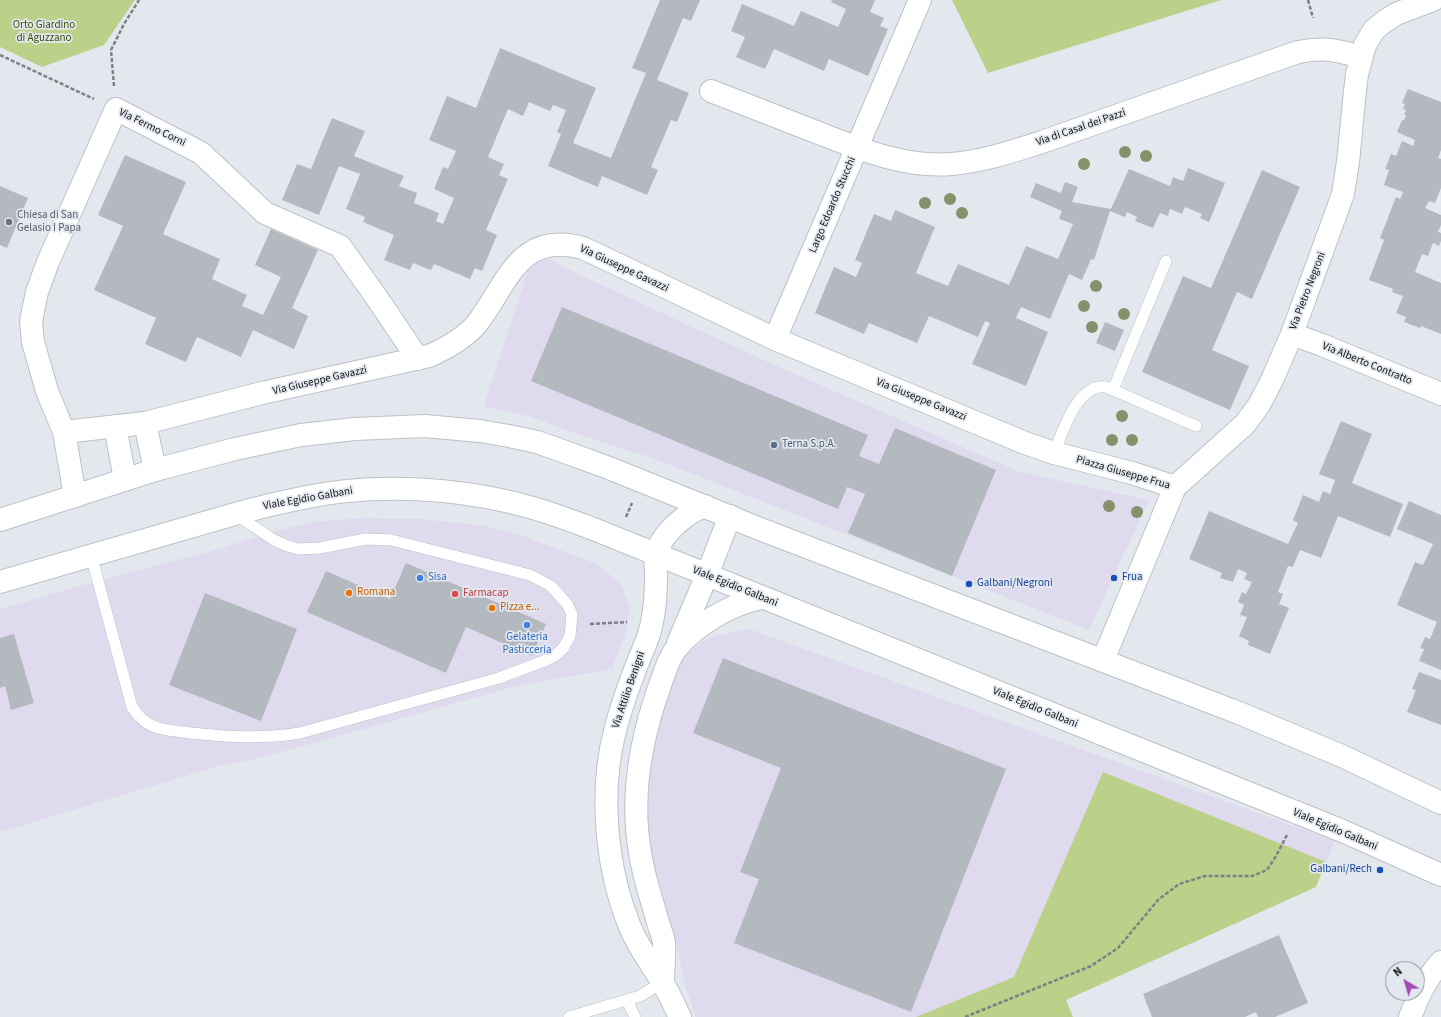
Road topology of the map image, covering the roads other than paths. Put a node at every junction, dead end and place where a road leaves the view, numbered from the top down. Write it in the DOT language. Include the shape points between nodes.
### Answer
graph roads {
  1 [pos="920,0"];
  2 [pos="1433,0"];
  3 [pos="1361,57"];
  4 [pos="711,91"];
  5 [pos="857,148"];
  6 [pos="1166,261"];
  7 [pos="1292,334"];
  8 [pos="775,339"];
  9 [pos="418,359"];
  10 [pos="1113,390"];
  11 [pos="1441,394"];
  12 [pos="145,423"];
  13 [pos="115,426"];
  14 [pos="1196,426"];
  15 [pos="64,432"];
  16 [pos="1054,453"];
  17 [pos="155,470"];
  18 [pos="125,479"];
  19 [pos="1175,487"];
  20 [pos="75,496"];
  21 [pos="705,506"];
  22 [pos="235,514"];
  23 [pos="730,516"];
  24 [pos="0,520"];
  25 [pos="91,555"];
  26 [pos="656,555"];
  27 [pos="707,575"];
  28 [pos="0,582"];
  29 [pos="761,598"];
  30 [pos="675,649"];
  31 [pos="1103,660"];
  32 [pos="1441,803"];
  33 [pos="1441,875"];
  34 [pos="1441,962"];
  35 [pos="663,982"];
  36 [pos="627,1000"];
  37 [pos="569,1017"];
  38 [pos="635,1017"];
  39 [pos="680,1017"];
  40 [pos="1410,1017"];
  1 -- 5 [label="street"];
  2 -- 3 [label="street" via="1396,14 1385,21 1370,36"];
  3 -- 5 [label="street, Via di Casal dei Pazzi" via="1334,50 1298,52 1042,142 973,161 922,164"];
  3 -- 7 [label="street, Via Pietro Negroni" via="1342,194"];
  4 -- 5 [label="street, Largo Edoardo Stucchi"];
  5 -- 8 [label="street, Largo Edoardo Stucchi"];
  6 -- 10 [label="lane"];
  7 -- 11 [label="street, Via Alberto Contratto"];
  7 -- 19 [label="street, Via Pietro Negroni" via="1254,414"];
  8 -- 9 [label="street, Via Giuseppe Gavazzi" via="583,248 553,245 535,250 517,265 478,321 465,334 441,351"];
  8 -- 16 [label="street, Via Giuseppe Gavazzi"];
  9 -- 12 [label="street, Via Giuseppe Gavazzi"];
  9 -- 15 [label="street, Via Fermo Corni" via="340,246 265,213 201,153 116,109 48,262 37,292 31,321 33,342 47,392"];
  10 -- 14 [label="lane"];
  10 -- 16 [label="lane" via="1096,387 1083,396 1073,410"];
  12 -- 13 [label="street, Via Giuseppe Gavazzi"];
  12 -- 17 [label="street"];
  13 -- 15 [label="street, Via Giuseppe Gavazzi"];
  13 -- 18 [label="street"];
  15 -- 20 [label="street, Via Fermo Corni"];
  16 -- 19 [label="street, Piazza Giuseppe Frua"];
  17 -- 18 [label="street"];
  17 -- 21 [label="street" via="301,434 375,427 432,427 537,442"];
  18 -- 20 [label="street"];
  19 -- 31 [label="street, Piazza Giuseppe Frua"];
  20 -- 24 [label="street"];
  21 -- 23 [label="street"];
  21 -- 26 [label="street, Via Attilio Benigni" via="677,523 664,539"];
  22 -- 25 [label="street, Viale Egidio Galbani"];
  22 -- 25 [label="lane" via="274,540 298,549 320,548 365,539 391,540 530,575 551,586 567,604 572,614 570,636 556,655 499,678 316,729 275,737 231,737 164,730 142,720 132,707"];
  22 -- 26 [label="street, Viale Egidio Galbani" via="294,499 348,491 431,490 488,498 533,508"];
  23 -- 27 [label="street"];
  23 -- 31 [label="street"];
  25 -- 28 [label="street, Viale Egidio Galbani"];
  26 -- 27 [label="street, Viale Egidio Galbani"];
  26 -- 35 [label="street, Via Attilio Benigni" via="653,620 625,696 615,732 606,800 612,869 621,900 643,954"];
  27 -- 29 [label="street, Viale Egidio Galbani"];
  27 -- 30 [label="street"];
  29 -- 30 [label="street, Via Attilio Benigni" via="747,601 720,614 691,634"];
  29 -- 33 [label="street, Viale Egidio Galbani" via="1345,832"];
  30 -- 35 [label="street, Via Attilio Benigni" via="665,671 648,726 641,755 636,798 640,852 664,943"];
  31 -- 32 [label="street" via="1305,740"];
  34 -- 40 [label="street" via="1421,989"];
  35 -- 36 [label="lane" via="640,996"];
  35 -- 39 [label="street, Via Attilio Benigni"];
  36 -- 37 [label="lane"];
  36 -- 38 [label="lane"];
}
